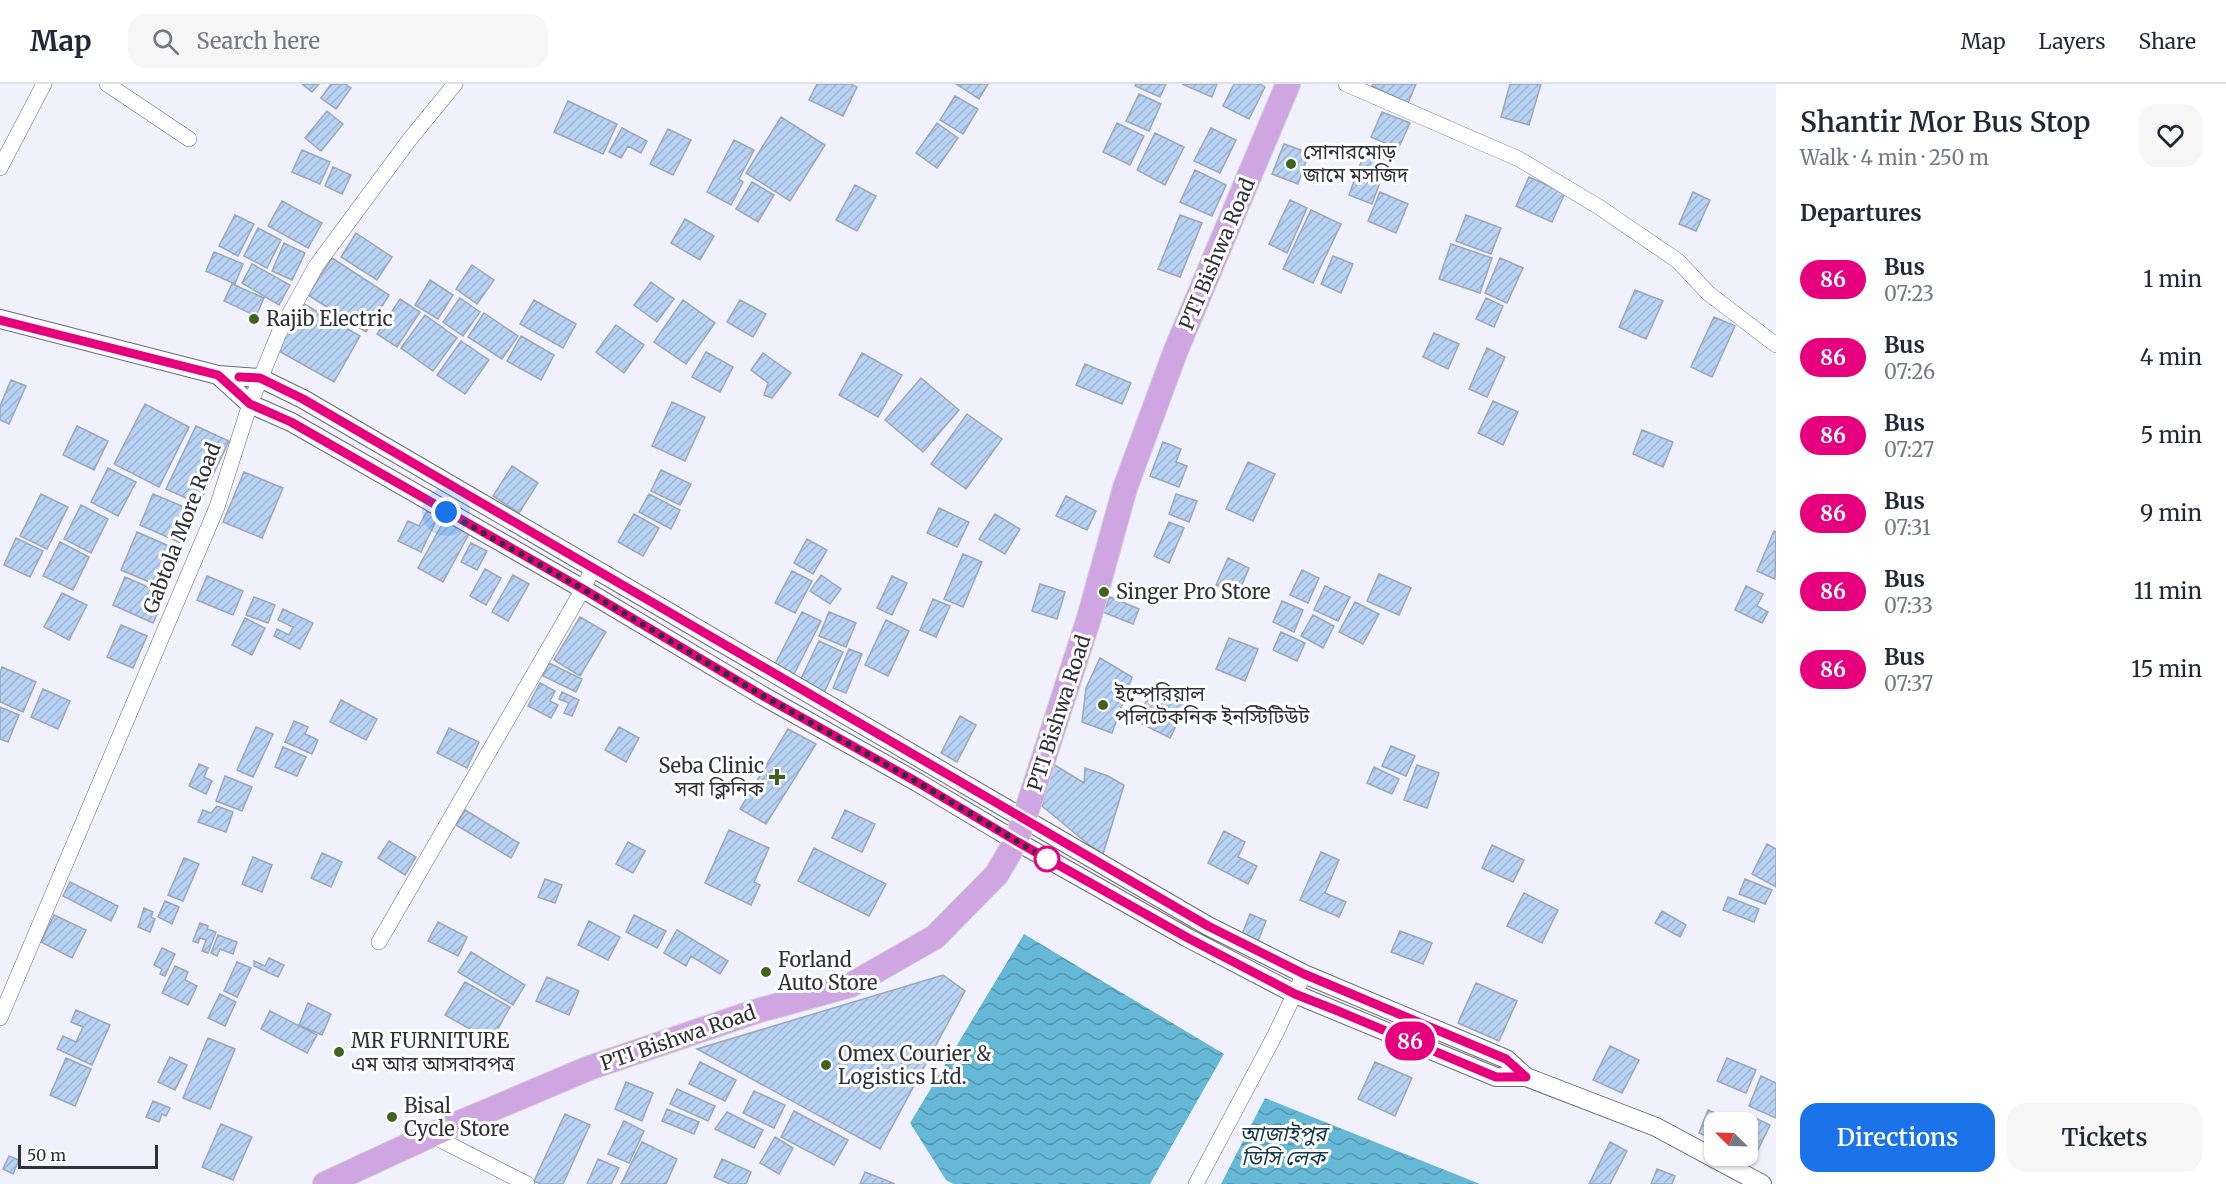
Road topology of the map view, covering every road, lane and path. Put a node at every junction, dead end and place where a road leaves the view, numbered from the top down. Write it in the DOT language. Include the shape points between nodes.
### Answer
graph roads {
  1 [pos="44,84"];
  2 [pos="108,84"];
  3 [pos="455,84"];
  4 [pos="1346,84"];
  5 [pos="1286,85"];
  6 [pos="189,139"];
  7 [pos="0,168"];
  8 [pos="0,320"];
  9 [pos="1776,345"];
  10 [pos="218,375"];
  11 [pos="260,378"];
  12 [pos="250,404"];
  13 [pos="592,568"];
  14 [pos="583,589"];
  15 [pos="740,654"];
  16 [pos="728,676"];
  17 [pos="1024,819"];
  18 [pos="1016,841"];
  19 [pos="379,942"];
  20 [pos="1304,974"];
  21 [pos="1295,994"];
  22 [pos="0,1017"];
  23 [pos="1526,1077"];
  24 [pos="431,1135"];
  25 [pos="325,1184"];
  26 [pos="527,1184"];
  27 [pos="1196,1184"];
  28 [pos="1762,1184"];
  1 -- 7 [label="street"];
  2 -- 6 [label="street"];
  3 -- 11 [label="street, Gabtola More Road" via="316,266 279,333"];
  4 -- 9 [label="street" via="1519,159 1599,207 1678,261 1708,293"];
  5 -- 17 [label="highway, PTI Bishwa Road" via="1176,350 1125,488 1089,618"];
  8 -- 10 [label="street"];
  10 -- 11 [label="street"];
  10 -- 12 [label="street"];
  11 -- 12 [label="street, Gabtola More Road"];
  11 -- 13 [label="street" via="303,399"];
  12 -- 14 [label="street" via="291,422"];
  12 -- 22 [label="street, Gabtola More Road" via="216,507"];
  13 -- 14 [label="street"];
  13 -- 15 [label="street"];
  14 -- 16 [label="street"];
  14 -- 19 [label="street"];
  15 -- 16 [label="street"];
  15 -- 17 [label="street"];
  16 -- 18 [label="street"];
  17 -- 18 [label="highway, PTI Bishwa Road"];
  17 -- 20 [label="street" via="1208,926"];
  18 -- 21 [label="street"];
  18 -- 24 [label="highway, PTI Bishwa Road" via="997,874 934,937 851,985 757,1011 589,1068"];
  20 -- 21 [label="street"];
  20 -- 23 [label="street" via="1506,1059"];
  21 -- 23 [label="street" via="1496,1077"];
  21 -- 27 [label="street"];
  23 -- 28 [label="street" via="1656,1127"];
  24 -- 25 [label="highway, PTI Bishwa Road"];
  24 -- 26 [label="street"];
}
